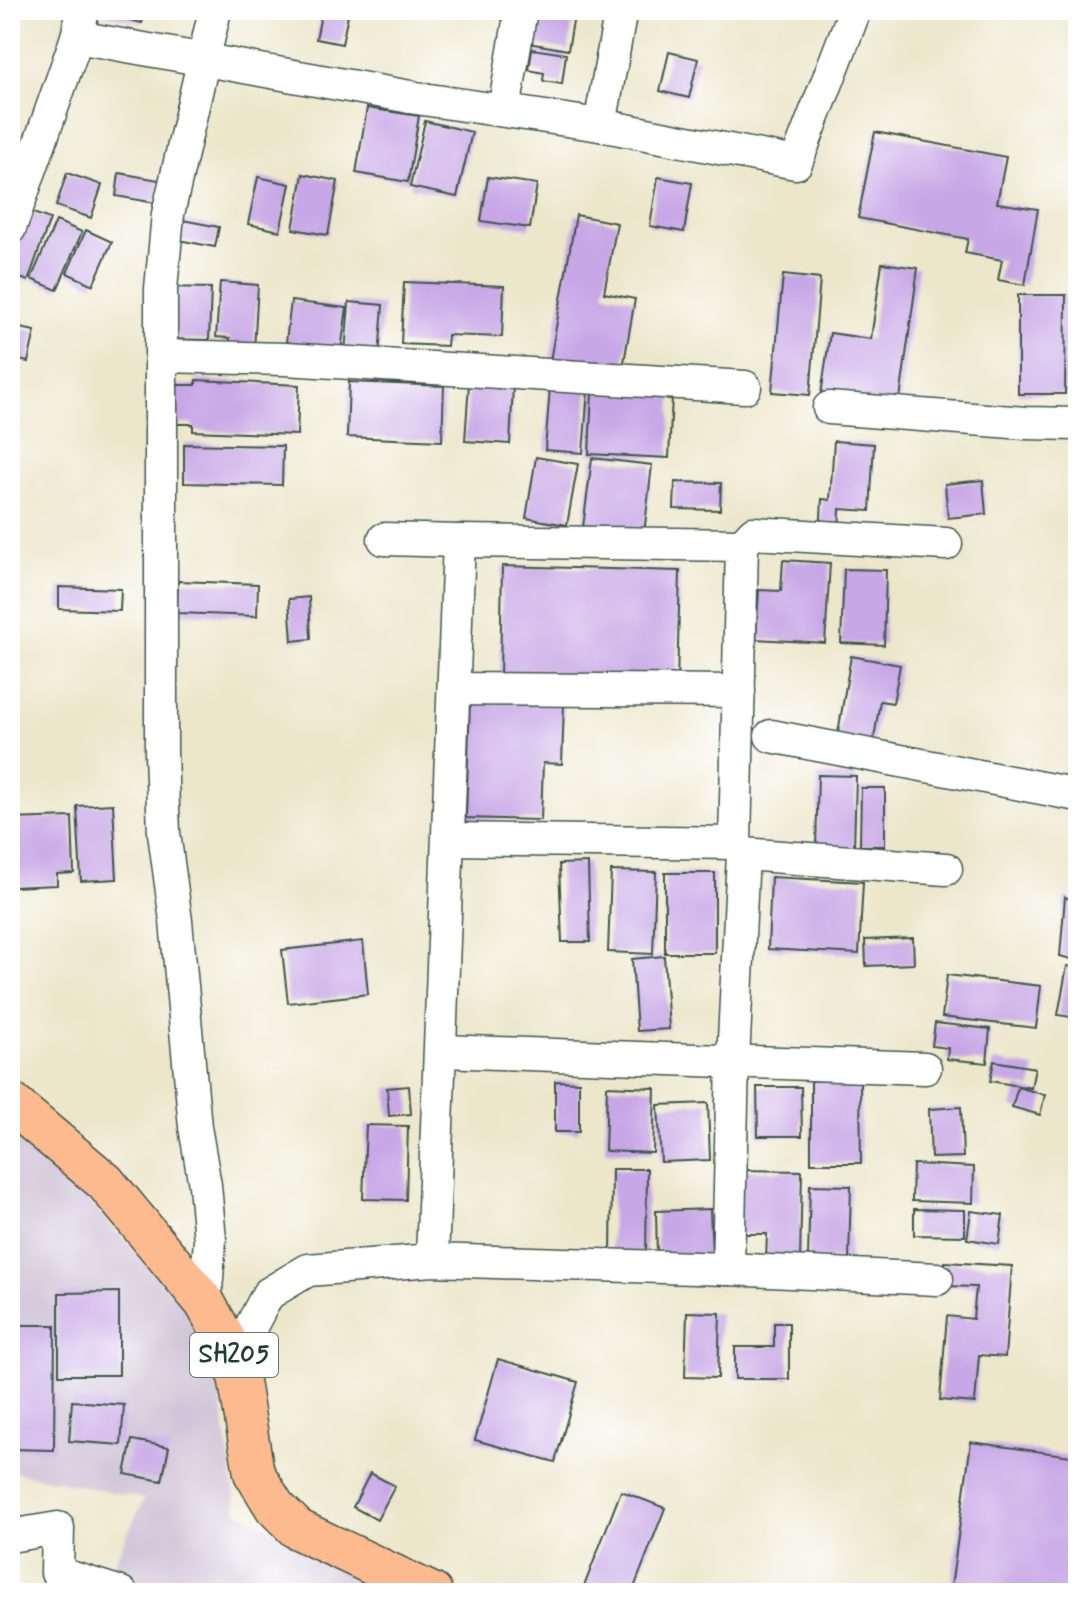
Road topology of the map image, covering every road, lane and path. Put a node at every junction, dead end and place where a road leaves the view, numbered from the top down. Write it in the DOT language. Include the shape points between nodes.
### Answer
graph roads {
  1 [pos="215,10"];
  2 [pos="521,10"];
  3 [pos="621,10"];
  4 [pos="855,10"];
  5 [pos="80,24"];
  6 [pos="202,61"];
  7 [pos="504,110"];
  8 [pos="600,125"];
  9 [pos="10,228"];
  10 [pos="162,356"];
  11 [pos="745,387"];
  12 [pos="829,408"];
  13 [pos="1078,424"];
  14 [pos="384,539"];
  15 [pos="459,541"];
  16 [pos="946,544"];
  17 [pos="742,545"];
  18 [pos="454,689"];
  19 [pos="739,691"];
  20 [pos="771,736"];
  21 [pos="1078,795"];
  22 [pos="450,839"];
  23 [pos="739,849"];
  24 [pos="946,869"];
  25 [pos="441,1051"];
  26 [pos="733,1061"];
  27 [pos="925,1068"];
  28 [pos="10,1102"];
  29 [pos="432,1260"];
  30 [pos="728,1269"];
  31 [pos="937,1279"];
  32 [pos="205,1303"];
  33 [pos="235,1357"];
  34 [pos="10,1536"];
  35 [pos="121,1593"];
  36 [pos="432,1593"];
  1 -- 6 [label="street"];
  2 -- 7 [label="street"];
  3 -- 8 [label="street"];
  4 -- 8 [label="street" via="796,163"];
  5 -- 6 [label="street"];
  5 -- 9 [label="street"];
  6 -- 7 [label="street"];
  6 -- 10 [label="street" via="164,241"];
  7 -- 8 [label="street"];
  10 -- 11 [label="street"];
  10 -- 32 [label="street" via="164,833 210,1240"];
  12 -- 13 [label="street"];
  14 -- 15 [label="street"];
  15 -- 17 [label="street"];
  15 -- 18 [label="street"];
  16 -- 17 [label="street" via="753,533"];
  17 -- 19 [label="street"];
  18 -- 19 [label="street"];
  18 -- 22 [label="street"];
  19 -- 23 [label="street"];
  20 -- 21 [label="street"];
  22 -- 23 [label="street"];
  22 -- 25 [label="street"];
  23 -- 24 [label="street"];
  23 -- 26 [label="street"];
  25 -- 26 [label="street"];
  25 -- 29 [label="street"];
  26 -- 27 [label="street"];
  26 -- 30 [label="street"];
  28 -- 32 [label="main road, SH205" via="105,1182"];
  29 -- 30 [label="street"];
  29 -- 33 [label="street" via="308,1270 268,1294"];
  30 -- 31 [label="street"];
  32 -- 33 [label="main road, SH205"];
  33 -- 36 [label="main road, SH205" via="254,1473 275,1507 297,1529"];
  34 -- 35 [label="street" via="58,1528 57,1573"];
}
